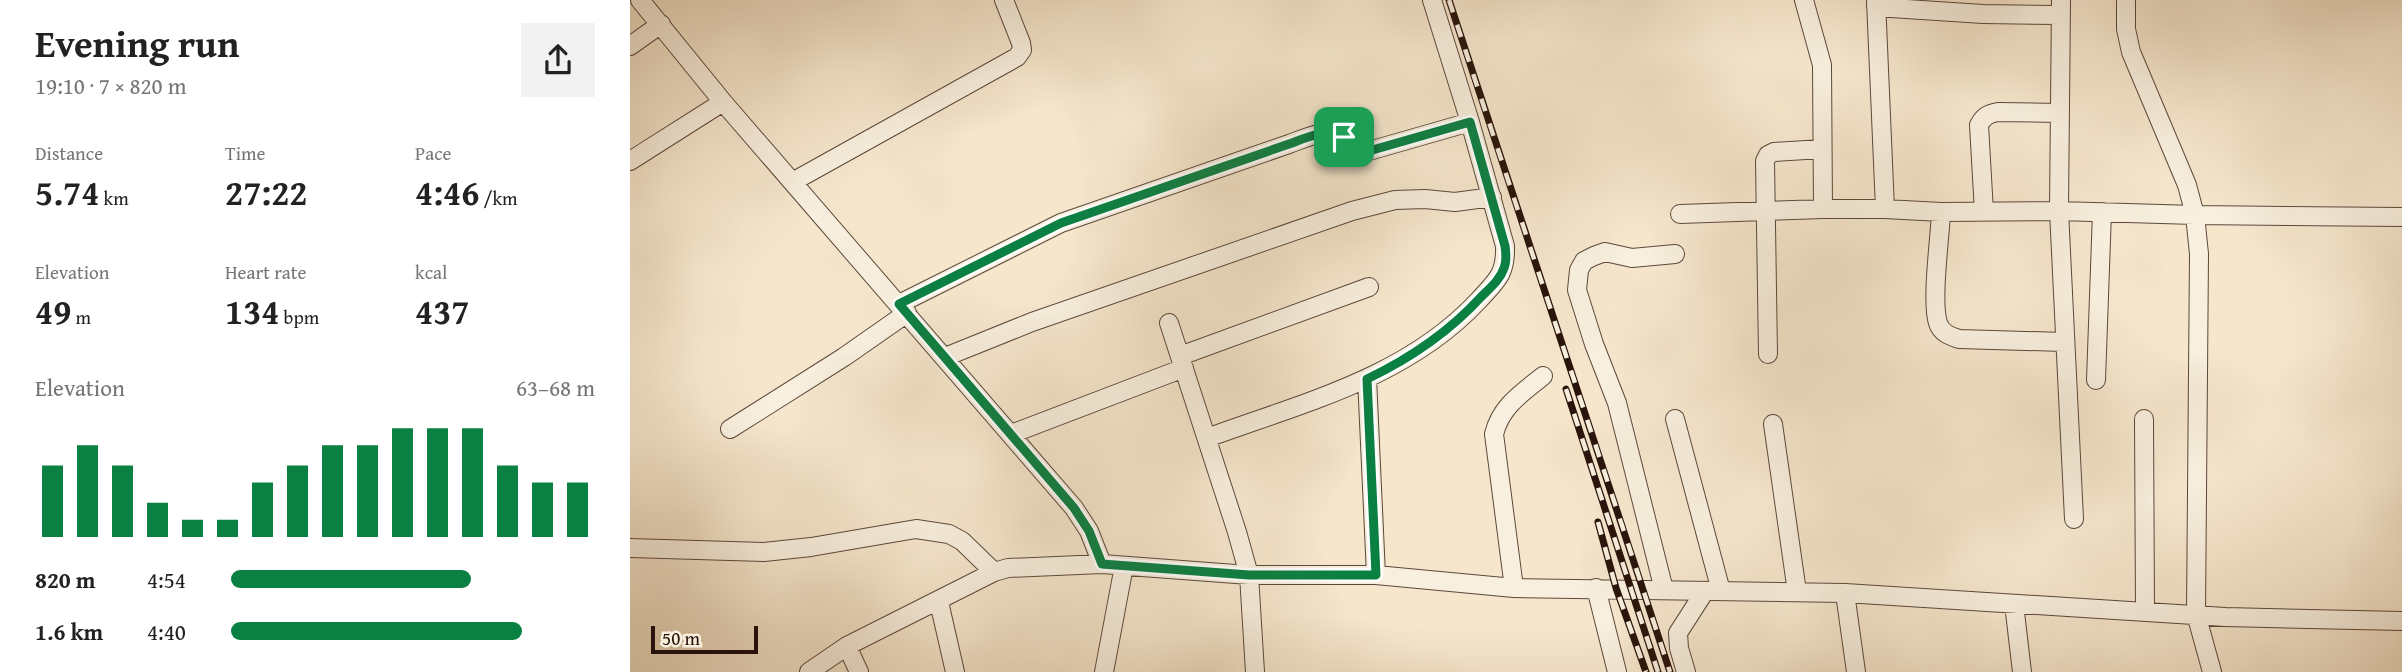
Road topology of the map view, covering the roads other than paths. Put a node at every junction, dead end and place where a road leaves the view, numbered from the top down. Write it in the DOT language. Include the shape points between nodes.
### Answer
graph roads {
  1 [pos="640,0"];
  2 [pos="1004,0"];
  3 [pos="1432,0"];
  4 [pos="1804,0"];
  5 [pos="2126,0"];
  6 [pos="1876,4"];
  7 [pos="2061,7"];
  8 [pos="661,24"];
  9 [pos="630,46"];
  10 [pos="723,102"];
  11 [pos="2060,113"];
  12 [pos="1470,122"];
  13 [pos="1822,149"];
  14 [pos="630,161"];
  15 [pos="794,181"];
  16 [pos="1492,197"];
  17 [pos="1823,208"];
  18 [pos="1885,209"];
  19 [pos="1767,211"];
  20 [pos="2059,211"];
  21 [pos="1941,212"];
  22 [pos="1984,212"];
  23 [pos="2102,212"];
  24 [pos="1680,214"];
  25 [pos="2195,215"];
  26 [pos="2402,217"];
  27 [pos="1675,254"];
  28 [pos="1369,287"];
  29 [pos="903,308"];
  30 [pos="1169,323"];
  31 [pos="2064,342"];
  32 [pos="1768,354"];
  33 [pos="945,357"];
  34 [pos="1182,362"];
  35 [pos="1543,376"];
  36 [pos="1367,379"];
  37 [pos="2096,380"];
  38 [pos="1675,419"];
  39 [pos="2144,419"];
  40 [pos="1773,424"];
  41 [pos="730,429"];
  42 [pos="1011,434"];
  43 [pos="1207,438"];
  44 [pos="2074,519"];
  45 [pos="633,544"];
  46 [pos="1102,564"];
  47 [pos="1124,566"];
  48 [pos="993,572"];
  49 [pos="1249,575"];
  50 [pos="1376,575"];
  51 [pos="1514,588"];
  52 [pos="1596,588"];
  53 [pos="1664,590"];
  54 [pos="1713,591"];
  55 [pos="1797,592"];
  56 [pos="1845,593"];
  57 [pos="939,602"];
  58 [pos="2014,604"];
  59 [pos="2145,611"];
  60 [pos="2196,614"];
  61 [pos="2402,621"];
  62 [pos="847,646"];
  63 [pos="809,672"];
  64 [pos="859,672"];
  65 [pos="955,672"];
  66 [pos="1104,672"];
  67 [pos="1255,672"];
  68 [pos="1617,672"];
  69 [pos="1686,672"];
  70 [pos="1856,672"];
  71 [pos="2022,672"];
  72 [pos="2212,672"];
  1 -- 8 [label="street"];
  2 -- 15 [label="street" via="1021,43 1017,57"];
  3 -- 12 [label="street"];
  4 -- 13 [label="street" via="1822,65"];
  5 -- 25 [label="street" via="2131,52 2188,185"];
  6 -- 7 [label="street" via="1983,14"];
  6 -- 18 [label="street"];
  7 -- 11 [label="street"];
  8 -- 9 [label="street"];
  8 -- 10 [label="street"];
  10 -- 14 [label="street"];
  10 -- 15 [label="street"];
  11 -- 20 [label="street"];
  11 -- 22 [label="street" via="1998,112 1984,117 1979,125"];
  12 -- 16 [label="street"];
  12 -- 29 [label="street" via="1369,151 1334,133 1289,144 1061,223"];
  13 -- 17 [label="street"];
  13 -- 19 [label="street" via="1768,155"];
  15 -- 29 [label="street"];
  16 -- 33 [label="street" via="1455,202 1395,200 1352,211 1032,322"];
  16 -- 36 [label="street" via="1505,246 1506,264 1500,277 1432,342"];
  17 -- 18 [label="street"];
  17 -- 19 [label="street"];
  18 -- 21 [label="street"];
  19 -- 24 [label="street"];
  19 -- 32 [label="street"];
  20 -- 22 [label="street"];
  20 -- 23 [label="street"];
  20 -- 31 [label="street"];
  21 -- 22 [label="street"];
  21 -- 31 [label="street" via="1936,304 1938,326 1947,336"];
  23 -- 25 [label="street"];
  23 -- 37 [label="street"];
  25 -- 26 [label="street"];
  25 -- 60 [label="street" via="2199,254"];
  27 -- 53 [label="street" via="1633,258 1605,252 1584,261 1577,289 1617,403"];
  28 -- 34 [label="street"];
  29 -- 33 [label="street"];
  29 -- 41 [label="street" via="844,357"];
  30 -- 34 [label="street"];
  31 -- 44 [label="street"];
  33 -- 42 [label="street"];
  34 -- 42 [label="street"];
  34 -- 43 [label="street"];
  35 -- 51 [label="street" via="1509,404 1494,434"];
  36 -- 43 [label="street"];
  36 -- 50 [label="street"];
  38 -- 54 [label="street"];
  39 -- 59 [label="street"];
  40 -- 55 [label="street"];
  42 -- 46 [label="street" via="1074,508"];
  43 -- 49 [label="street"];
  45 -- 48 [label="street" via="764,552 916,529 962,541"];
  46 -- 47 [label="street"];
  46 -- 48 [label="street"];
  47 -- 49 [label="street"];
  47 -- 66 [label="street"];
  48 -- 57 [label="street"];
  49 -- 50 [label="street"];
  49 -- 67 [label="street"];
  50 -- 51 [label="street"];
  51 -- 52 [label="street"];
  52 -- 53 [label="street"];
  52 -- 68 [label="street"];
  53 -- 54 [label="street"];
  54 -- 55 [label="street"];
  54 -- 69 [label="street" via="1678,633"];
  55 -- 56 [label="street"];
  56 -- 58 [label="street"];
  56 -- 70 [label="street"];
  57 -- 62 [label="street"];
  57 -- 65 [label="street"];
  58 -- 59 [label="street"];
  58 -- 71 [label="street"];
  59 -- 60 [label="street"];
  60 -- 61 [label="street"];
  60 -- 72 [label="street"];
  62 -- 63 [label="street"];
  62 -- 64 [label="street"];
}
